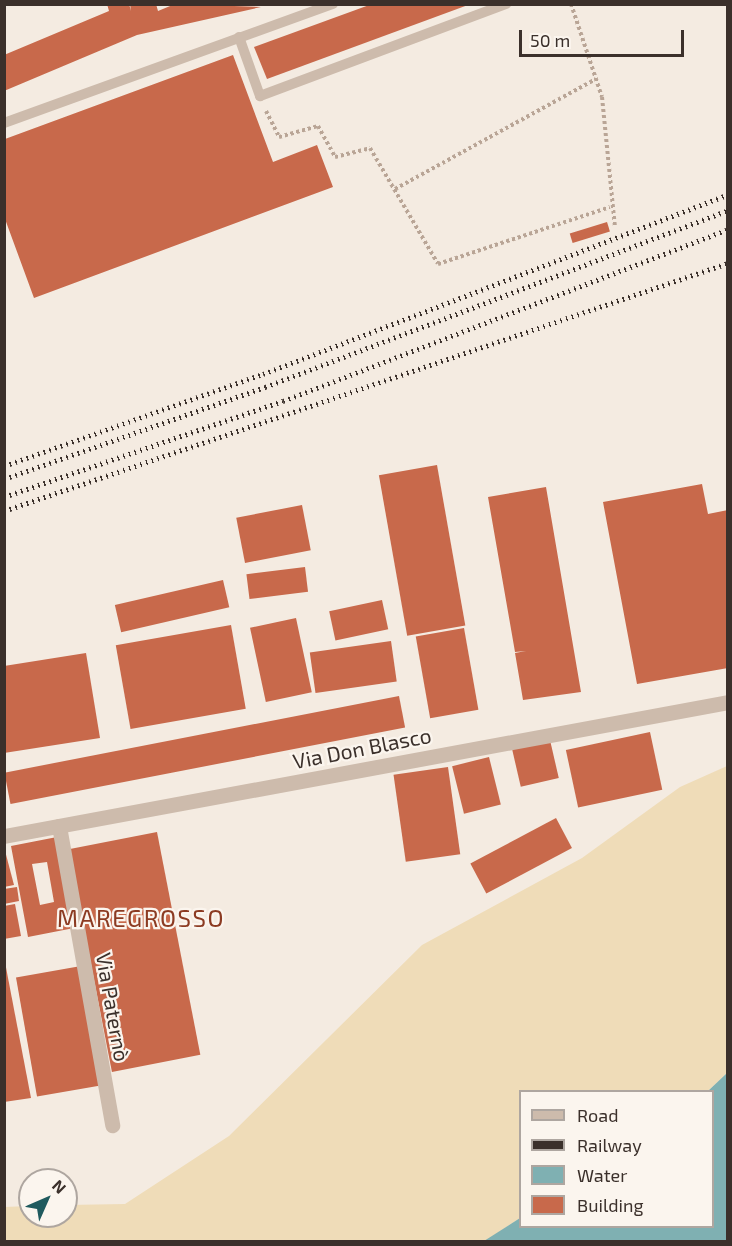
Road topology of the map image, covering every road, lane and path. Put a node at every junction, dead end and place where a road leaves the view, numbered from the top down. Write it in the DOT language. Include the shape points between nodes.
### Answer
graph roads {
  1 [pos="333,4"];
  2 [pos="506,4"];
  3 [pos="570,4"];
  4 [pos="239,38"];
  5 [pos="596,79"];
  6 [pos="260,96"];
  7 [pos="4,123"];
  8 [pos="395,189"];
  9 [pos="610,207"];
  10 [pos="615,227"];
  11 [pos="728,702"];
  12 [pos="59,826"];
  13 [pos="4,836"];
  14 [pos="112,1125"];
  1 -- 4 [label="lane"];
  2 -- 6 [label="lane"];
  3 -- 5 [label="path"];
  4 -- 6 [label="lane"];
  4 -- 7 [label="lane"];
  5 -- 8 [label="path"];
  5 -- 9 [label="path" via="604,113"];
  6 -- 8 [label="path" via="276,136 315,125 335,157 370,148"];
  8 -- 9 [label="path" via="438,264"];
  9 -- 10 [label="path"];
  11 -- 12 [label="street, Via Don Blasco"];
  12 -- 13 [label="street, Via Don Blasco"];
  12 -- 14 [label="street, Via Paternò"];
}
